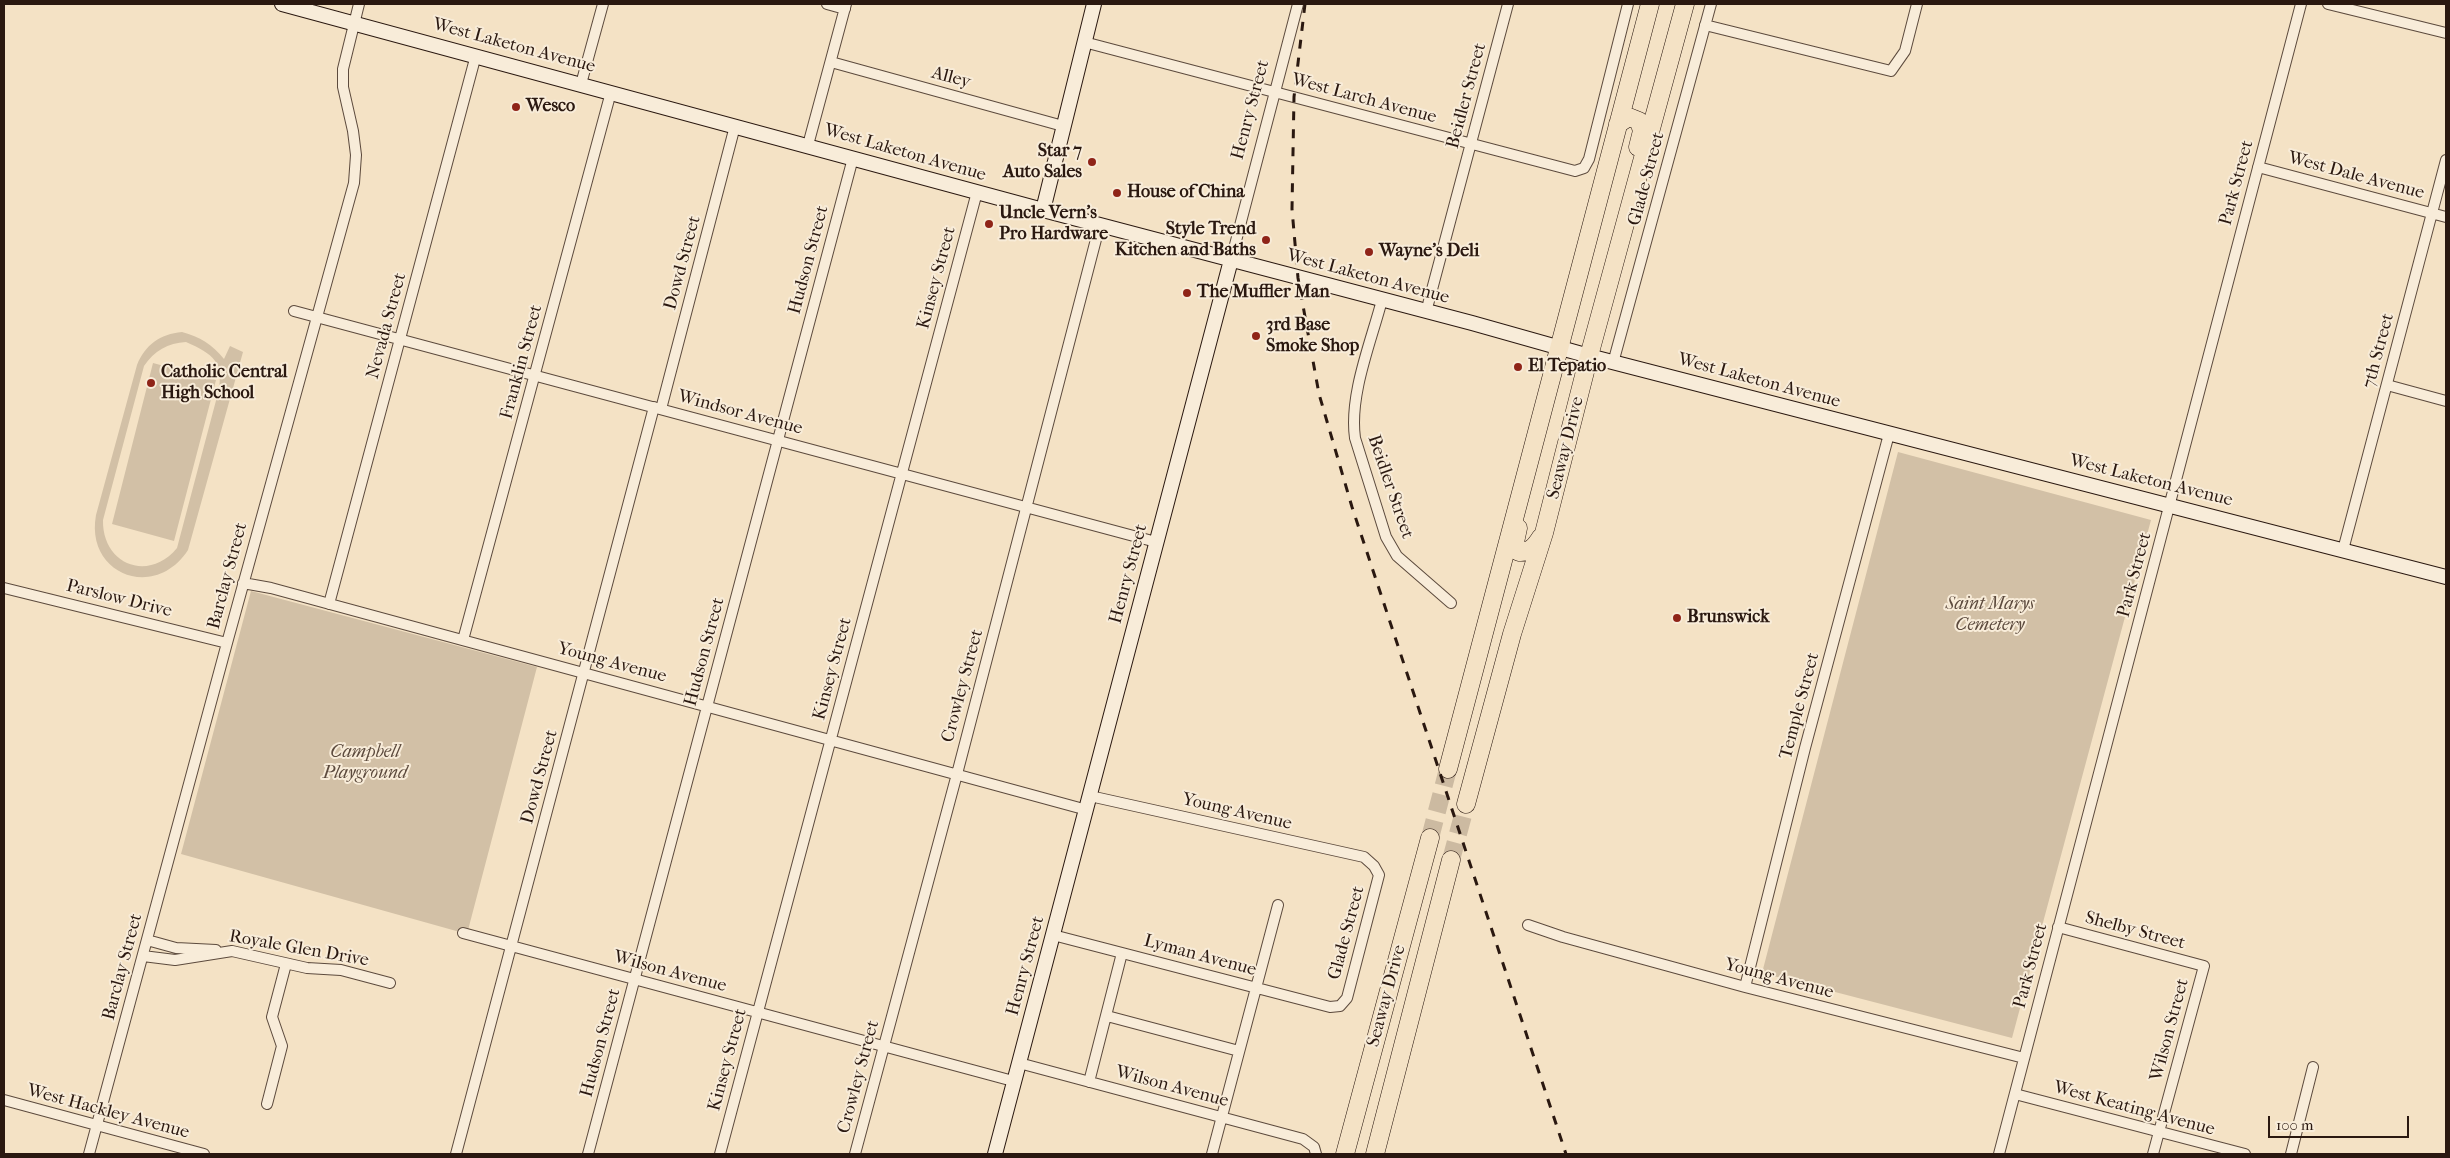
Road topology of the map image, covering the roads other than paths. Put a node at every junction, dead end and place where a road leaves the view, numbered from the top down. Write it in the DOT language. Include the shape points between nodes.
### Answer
graph roads {
  1 [pos="282,4"];
  2 [pos="359,4"];
  3 [pos="603,4"];
  4 [pos="827,4"];
  5 [pos="1094,4"];
  6 [pos="1298,4"];
  7 [pos="1508,4"];
  8 [pos="1628,4"];
  9 [pos="1650,4"];
  10 [pos="1685,4"];
  11 [pos="1710,4"];
  12 [pos="1917,4"];
  13 [pos="2301,4"];
  14 [pos="2328,4"];
  15 [pos="846,6"];
  16 [pos="354,23"];
  17 [pos="1705,26"];
  18 [pos="2446,33"];
  19 [pos="1084,42"];
  20 [pos="476,55"];
  21 [pos="831,62"];
  22 [pos="582,84"];
  23 [pos="611,92"];
  24 [pos="1275,92"];
  25 [pos="1618,124"];
  26 [pos="735,126"];
  27 [pos="1063,126"];
  28 [pos="1472,144"];
  29 [pos="808,145"];
  30 [pos="853,158"];
  31 [pos="2446,160"];
  32 [pos="2258,167"];
  33 [pos="977,192"];
  34 [pos="1043,210"];
  35 [pos="2432,213"];
  36 [pos="2446,217"];
  37 [pos="1100,224"];
  38 [pos="1231,260"];
  39 [pos="1382,300"];
  40 [pos="294,311"];
  41 [pos="1426,312"];
  42 [pos="315,318"];
  43 [pos="1596,333"];
  44 [pos="399,341"];
  45 [pos="1558,346"];
  46 [pos="1589,356"];
  47 [pos="1613,363"];
  48 [pos="1552,369"];
  49 [pos="535,377"];
  50 [pos="2387,385"];
  51 [pos="2446,401"];
  52 [pos="657,408"];
  53 [pos="1889,434"];
  54 [pos="778,440"];
  55 [pos="902,473"];
  56 [pos="2170,504"];
  57 [pos="1027,507"];
  58 [pos="1544,533"];
  59 [pos="1156,542"];
  60 [pos="2343,550"];
  61 [pos="2446,577"];
  62 [pos="243,583"];
  63 [pos="4,588"];
  64 [pos="1451,603"];
  65 [pos="329,604"];
  66 [pos="463,640"];
  67 [pos="227,642"];
  68 [pos="584,673"];
  69 [pos="708,706"];
  70 [pos="832,740"];
  71 [pos="1448,768"];
  72 [pos="957,774"];
  73 [pos="1088,803"];
  74 [pos="1466,804"];
  75 [pos="1430,838"];
  76 [pos="1451,860"];
  77 [pos="1374,866"];
  78 [pos="1278,905"];
  79 [pos="1528,925"];
  80 [pos="2058,927"];
  81 [pos="463,933"];
  82 [pos="1053,935"];
  83 [pos="147,940"];
  84 [pos="511,946"];
  85 [pos="220,951"];
  86 [pos="1122,953"];
  87 [pos="143,956"];
  88 [pos="286,964"];
  89 [pos="2204,966"];
  90 [pos="634,980"];
  91 [pos="390,983"];
  92 [pos="1745,987"];
  93 [pos="1256,988"];
  94 [pos="1340,1006"];
  95 [pos="758,1013"];
  96 [pos="1107,1016"];
  97 [pos="883,1047"];
  98 [pos="1239,1052"];
  99 [pos="2024,1058"];
  100 [pos="1019,1063"];
  101 [pos="2313,1067"];
  102 [pos="1014,1082"];
  103 [pos="1089,1082"];
  104 [pos="2015,1094"];
  105 [pos="4,1100"];
  106 [pos="267,1104"];
  107 [pos="1222,1117"];
  108 [pos="96,1126"];
  109 [pos="2159,1132"];
  110 [pos="1315,1150"];
  111 [pos="90,1154"];
  112 [pos="204,1154"];
  113 [pos="456,1154"];
  114 [pos="588,1154"];
  115 [pos="720,1154"];
  116 [pos="855,1154"];
  117 [pos="994,1154"];
  118 [pos="1212,1154"];
  119 [pos="1345,1154"];
  120 [pos="1375,1154"];
  121 [pos="1999,1154"];
  122 [pos="2153,1154"];
  123 [pos="2244,1154"];
  124 [pos="2291,1154"];
  1 -- 16 [label="main road, West Laketon Avenue"];
  2 -- 16 [label="street, Barclay Street"];
  3 -- 22 [label="street"];
  4 -- 15 [label="street"];
  5 -- 19 [label="main road"];
  6 -- 24 [label="street, Henry Street"];
  7 -- 28 [label="street, Beidler Street"];
  8 -- 28 [label="street, West Larch Avenue" via="1584,168 1572,171"];
  9 -- 25 [label="highway, Seaway Drive"];
  10 -- 43 [label="highway, Seaway Drive"];
  11 -- 17 [label="street, Glade Street"];
  12 -- 17 [label="street" via="1905,51 1891,72"];
  13 -- 32 [label="street, Park Street"];
  14 -- 18 [label="street"];
  15 -- 21 [label="street"];
  16 -- 20 [label="main road, West Laketon Avenue"];
  16 -- 42 [label="street, Barclay Street" via="346,52 343,87 356,155 354,183"];
  17 -- 47 [label="street, Glade Street"];
  19 -- 24 [label="street, West Larch Avenue"];
  19 -- 27 [label="main road"];
  20 -- 22 [label="main road, West Laketon Avenue"];
  20 -- 44 [label="street, Nevada Street"];
  21 -- 27 [label="street, Alley"];
  21 -- 29 [label="street"];
  22 -- 23 [label="main road, West Laketon Avenue"];
  23 -- 26 [label="main road, West Laketon Avenue"];
  23 -- 49 [label="street, Franklin Street"];
  24 -- 28 [label="street, West Larch Avenue"];
  24 -- 38 [label="street, Henry Street"];
  25 -- 43 [label="highway" via="1633,117 1639,121 1642,131 1592,317"];
  25 -- 45 [label="highway, Seaway Drive"];
  26 -- 29 [label="main road, West Laketon Avenue"];
  26 -- 52 [label="street, Dowd Street"];
  27 -- 34 [label="main road"];
  28 -- 41 [label="street, Beidler Street"];
  29 -- 30 [label="main road, West Laketon Avenue"];
  30 -- 33 [label="main road, West Laketon Avenue"];
  30 -- 54 [label="street, Hudson Street"];
  31 -- 35 [label="street, 7th Street"];
  32 -- 35 [label="street, West Dale Avenue"];
  32 -- 56 [label="street, Park Street"];
  33 -- 34 [label="main road, West Laketon Avenue"];
  33 -- 55 [label="street, Kinsey Street"];
  34 -- 37 [label="main road, West Laketon Avenue"];
  35 -- 36 [label="street, West Dale Avenue"];
  35 -- 50 [label="street, 7th Street"];
  37 -- 38 [label="main road, West Laketon Avenue"];
  37 -- 57 [label="street, Crowley Street"];
  38 -- 39 [label="main road, West Laketon Avenue"];
  38 -- 59 [label="main road, Henry Street"];
  39 -- 41 [label="main road, West Laketon Avenue"];
  39 -- 64 [label="street, Beidler Street" via="1357,395 1353,420 1355,438 1386,537 1397,556"];
  40 -- 42 [label="street, Windsor Avenue"];
  41 -- 45 [label="main road, West Laketon Avenue"];
  42 -- 44 [label="street, Windsor Avenue"];
  42 -- 62 [label="street, Barclay Street"];
  43 -- 46 [label="highway, Seaway Drive"];
  44 -- 49 [label="street, Windsor Avenue"];
  44 -- 65 [label="street, Nevada Street"];
  45 -- 46 [label="main road, West Laketon Avenue"];
  45 -- 48 [label="highway, Seaway Drive"];
  46 -- 47 [label="main road, West Laketon Avenue"];
  46 -- 58 [label="highway, Seaway Drive"];
  47 -- 53 [label="main road, West Laketon Avenue"];
  48 -- 58 [label="highway" via="1555,387 1520,520 1516,548 1520,552 1528,551 1538,544"];
  48 -- 71 [label="highway, Seaway Drive"];
  49 -- 52 [label="street, Windsor Avenue"];
  49 -- 66 [label="street, Franklin Street"];
  50 -- 51 [label="street"];
  50 -- 60 [label="street, 7th Street"];
  52 -- 54 [label="street, Windsor Avenue"];
  52 -- 68 [label="street, Dowd Street"];
  53 -- 56 [label="main road, West Laketon Avenue"];
  53 -- 92 [label="street, Temple Street"];
  54 -- 55 [label="street, Windsor Avenue"];
  54 -- 69 [label="street, Hudson Street"];
  55 -- 57 [label="street, Windsor Avenue"];
  55 -- 70 [label="street, Kinsey Street"];
  56 -- 60 [label="main road, West Laketon Avenue"];
  56 -- 80 [label="street, Park Street"];
  57 -- 59 [label="street, Windsor Avenue"];
  57 -- 72 [label="street, Crowley Street"];
  58 -- 74 [label="highway, Seaway Drive" via="1512,634"];
  59 -- 73 [label="main road, Henry Street"];
  60 -- 61 [label="main road, West Laketon Avenue"];
  62 -- 65 [label="street, Young Avenue"];
  62 -- 67 [label="street, Barclay Street"];
  63 -- 67 [label="street, Parslow Drive"];
  65 -- 66 [label="street, Young Avenue"];
  66 -- 68 [label="street, Young Avenue"];
  67 -- 83 [label="street, Barclay Street"];
  68 -- 69 [label="street, Young Avenue"];
  68 -- 84 [label="street, Dowd Street"];
  69 -- 70 [label="street, Young Avenue"];
  69 -- 90 [label="street, Hudson Street"];
  70 -- 72 [label="street, Young Avenue"];
  70 -- 95 [label="street, Kinsey Street"];
  72 -- 73 [label="street, Young Avenue"];
  72 -- 97 [label="street, Crowley Street"];
  73 -- 77 [label="street, Young Avenue" via="1364,857"];
  73 -- 82 [label="main road, Henry Street"];
  75 -- 119 [label="highway, Seaway Drive"];
  76 -- 120 [label="highway, Seaway Drive"];
  77 -- 94 [label="street, Glade Street" via="1379,875 1347,998"];
  78 -- 93 [label="street"];
  79 -- 92 [label="street, Young Avenue"];
  80 -- 89 [label="street, Shelby Street"];
  80 -- 99 [label="street, Park Street"];
  81 -- 84 [label="street, Wilson Avenue"];
  82 -- 86 [label="street, Lyman Avenue"];
  82 -- 100 [label="main road, Henry Street"];
  83 -- 85 [label="street" via="176,948"];
  83 -- 87 [label="street, Barclay Street"];
  84 -- 90 [label="street, Wilson Avenue"];
  84 -- 113 [label="street, Dowd Street"];
  85 -- 87 [label="street, Royale Glen Drive" via="175,960"];
  85 -- 88 [label="street, Royale Glen Drive" via="249,954"];
  86 -- 93 [label="street, Lyman Avenue"];
  86 -- 96 [label="street"];
  87 -- 108 [label="street, Barclay Street"];
  88 -- 91 [label="street, Royale Glen Drive" via="342,970"];
  88 -- 106 [label="street" via="272,1017 282,1046"];
  89 -- 109 [label="street, Wilson Street"];
  90 -- 95 [label="street, Wilson Avenue"];
  90 -- 114 [label="street, Hudson Street"];
  92 -- 99 [label="street, Young Avenue"];
  93 -- 94 [label="street, Lyman Avenue" via="1330,1007"];
  93 -- 98 [label="street"];
  95 -- 97 [label="street, Wilson Avenue"];
  95 -- 115 [label="street, Kinsey Street"];
  96 -- 98 [label="street"];
  96 -- 103 [label="street"];
  97 -- 102 [label="street, Wilson Avenue"];
  97 -- 116 [label="street, Crowley Street"];
  98 -- 107 [label="street"];
  99 -- 104 [label="street, Park Street"];
  100 -- 102 [label="main road, Henry Street"];
  100 -- 103 [label="street, Wilson Avenue"];
  101 -- 124 [label="street"];
  102 -- 117 [label="main road, Henry Street"];
  103 -- 107 [label="street, Wilson Avenue"];
  104 -- 109 [label="street, West Keating Avenue"];
  104 -- 121 [label="street, Park Street"];
  105 -- 108 [label="street, West Hackley Avenue"];
  107 -- 110 [label="street, Wilson Avenue" via="1303,1139"];
  107 -- 118 [label="street"];
  108 -- 111 [label="street, Barclay Street"];
  108 -- 112 [label="street, West Hackley Avenue"];
  109 -- 122 [label="street, Wilson Street"];
  109 -- 123 [label="street, West Keating Avenue"];
}
